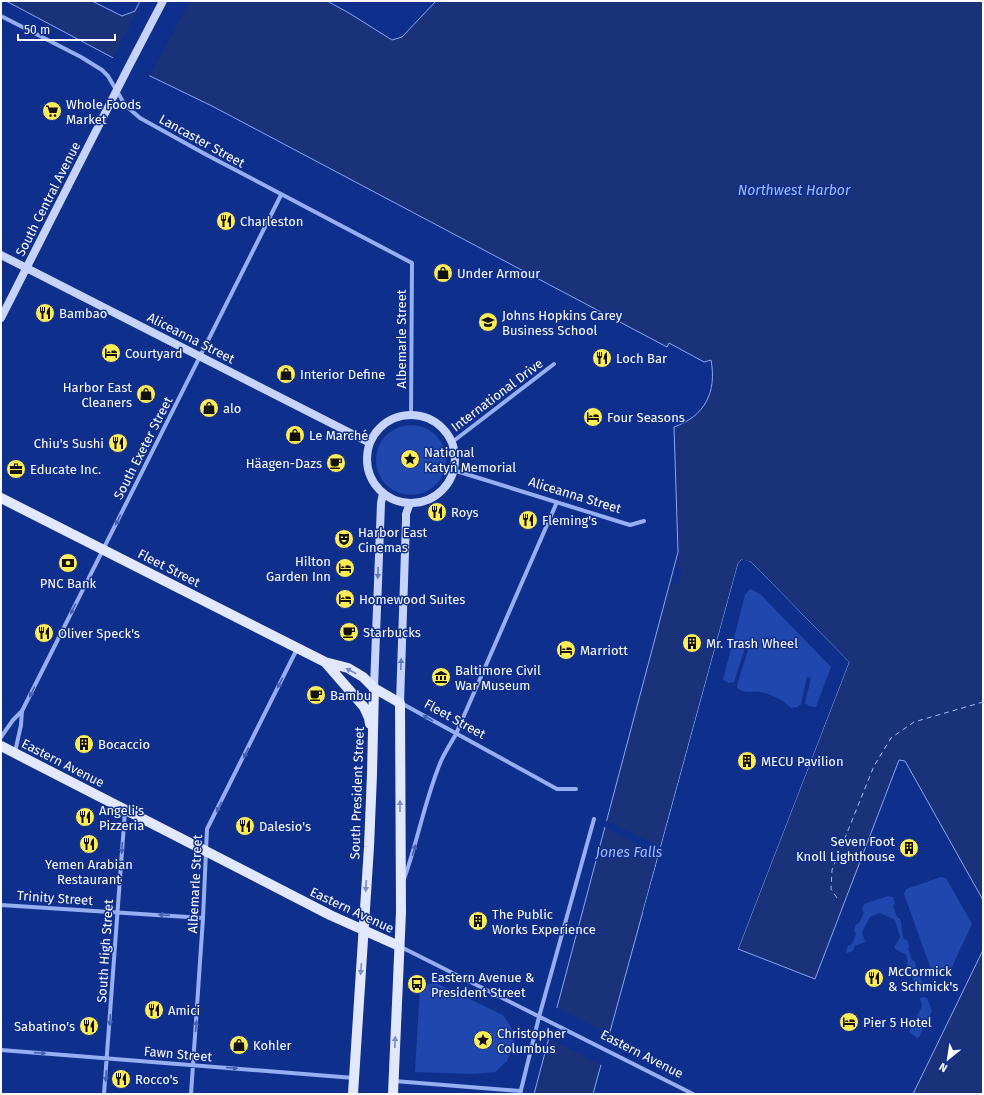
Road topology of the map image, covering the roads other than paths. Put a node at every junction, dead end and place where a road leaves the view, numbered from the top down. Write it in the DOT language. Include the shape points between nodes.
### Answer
graph roads {
  1 [pos="163,1"];
  2 [pos="1,16"];
  3 [pos="116,91"];
  4 [pos="281,194"];
  5 [pos="1,255"];
  6 [pos="412,264"];
  7 [pos="26,268"];
  8 [pos="1,318"];
  9 [pos="200,356"];
  10 [pos="554,364"];
  11 [pos="411,416"];
  12 [pos="370,443"];
  13 [pos="451,443"];
  14 [pos="453,470"];
  15 [pos="382,492"];
  16 [pos="1,498"];
  17 [pos="557,502"];
  18 [pos="410,503"];
  19 [pos="644,521"];
  20 [pos="103,549"];
  21 [pos="298,648"];
  22 [pos="325,662"];
  23 [pos="374,688"];
  24 [pos="400,703"];
  25 [pos="22,711"];
  26 [pos="372,732"];
  27 [pos="456,734"];
  28 [pos="1,737"];
  29 [pos="2,750"];
  30 [pos="14,753"];
  31 [pos="576,789"];
  32 [pos="125,810"];
  33 [pos="594,818"];
  34 [pos="207,852"];
  35 [pos="401,887"];
  36 [pos="1,905"];
  37 [pos="117,912"];
  38 [pos="203,918"];
  39 [pos="364,930"];
  40 [pos="399,946"];
  41 [pos="539,1017"];
  42 [pos="1,1050"];
  43 [pos="107,1059"];
  44 [pos="193,1065"];
  45 [pos="354,1078"];
  46 [pos="394,1081"];
  47 [pos="520,1093"];
  48 [pos="104,1094"];
  49 [pos="192,1094"];
  50 [pos="353,1094"];
  51 [pos="393,1094"];
  52 [pos="693,1094"];
  1 -- 3 [label="street, South Central Avenue"];
  2 -- 3 [label="street, Lancaster Street" via="96,65 108,76"];
  3 -- 4 [label="street, Lancaster Street" via="125,105 140,118"];
  3 -- 7 [label="street, South Central Avenue"];
  4 -- 6 [label="street, Lancaster Street"];
  4 -- 9 [label="street, South Exeter Street"];
  5 -- 7 [label="street, Aliceanna Street"];
  6 -- 11 [label="street, Albemarle Street"];
  7 -- 8 [label="street, South Central Avenue"];
  7 -- 9 [label="street, Aliceanna Street"];
  9 -- 12 [label="street, Aliceanna Street"];
  9 -- 20 [label="street, South Exeter Street, one-way"];
  10 -- 13 [label="street, International Drive"];
  11 -- 12 [label="street" via="395,418 388,422 376,432"];
  11 -- 13 [label="street" via="435,423"];
  12 -- 15 [label="street" via="368,470"];
  13 -- 14 [label="street" via="454,456"];
  14 -- 17 [label="street, Aliceanna Street"];
  14 -- 18 [label="street" via="449,482 436,495 428,500"];
  15 -- 18 [label="street" via="400,502"];
  15 -- 23 [label="street, South President Street, one-way"];
  16 -- 20 [label="main road, Fleet Street"];
  17 -- 19 [label="street, Aliceanna Street" via="630,525"];
  17 -- 27 [label="street"];
  24 -- 18 [label="street, one-way" via="406,514"];
  20 -- 21 [label="main road, Fleet Street"];
  20 -- 25 [label="street, South Exeter Street, one-way"];
  21 -- 22 [label="main road, Fleet Street"];
  21 -- 34 [label="street, Albemarle Street, one-way" via="208,829"];
  23 -- 22 [label="main road, Fleet Street, one-way" via="363,677 348,668"];
  22 -- 26 [label="main road, Fleet Street" via="364,708"];
  23 -- 24 [label="main road, Fleet Street"];
  23 -- 26 [label="main road, South President Street"];
  27 -- 24 [label="street, Fleet Street, one-way"];
  35 -- 24 [label="main road, one-way"];
  25 -- 28 [label="street, South Exeter Street"];
  25 -- 30 [label="street, South Exeter Street"];
  26 -- 39 [label="main road, South President Street, one-way"];
  27 -- 31 [label="street, Fleet Street" via="557,789"];
  35 -- 27 [label="street, one-way" via="414,851 433,780"];
  29 -- 30 [label="main road, Eastern Avenue"];
  30 -- 32 [label="main road, Eastern Avenue"];
  32 -- 34 [label="main road, Eastern Avenue"];
  32 -- 37 [label="street, South High Street, one-way"];
  33 -- 41 [label="street"];
  34 -- 38 [label="street, Albemarle Street"];
  34 -- 39 [label="main road, Eastern Avenue"];
  35 -- 40 [label="main road"];
  36 -- 37 [label="street, Trinity Street"];
  38 -- 37 [label="street, Trinity Street, one-way"];
  37 -- 43 [label="street, South High Street, one-way"];
  44 -- 38 [label="street, Albemarle Street, one-way"];
  39 -- 40 [label="main road, Eastern Avenue"];
  39 -- 45 [label="main road, South President Street, one-way"];
  40 -- 41 [label="street, Eastern Avenue"];
  46 -- 40 [label="main road, one-way"];
  41 -- 47 [label="street"];
  41 -- 52 [label="street, Eastern Avenue"];
  42 -- 43 [label="street, Fawn Street, one-way"];
  43 -- 44 [label="street, Fawn Street"];
  43 -- 48 [label="street, South High Street, one-way"];
  44 -- 45 [label="street, Fawn Street, one-way"];
  44 -- 49 [label="street, Albemarle Street"];
  45 -- 50 [label="main road, South President Street"];
  46 -- 47 [label="street"];
  46 -- 51 [label="main road"];
}
